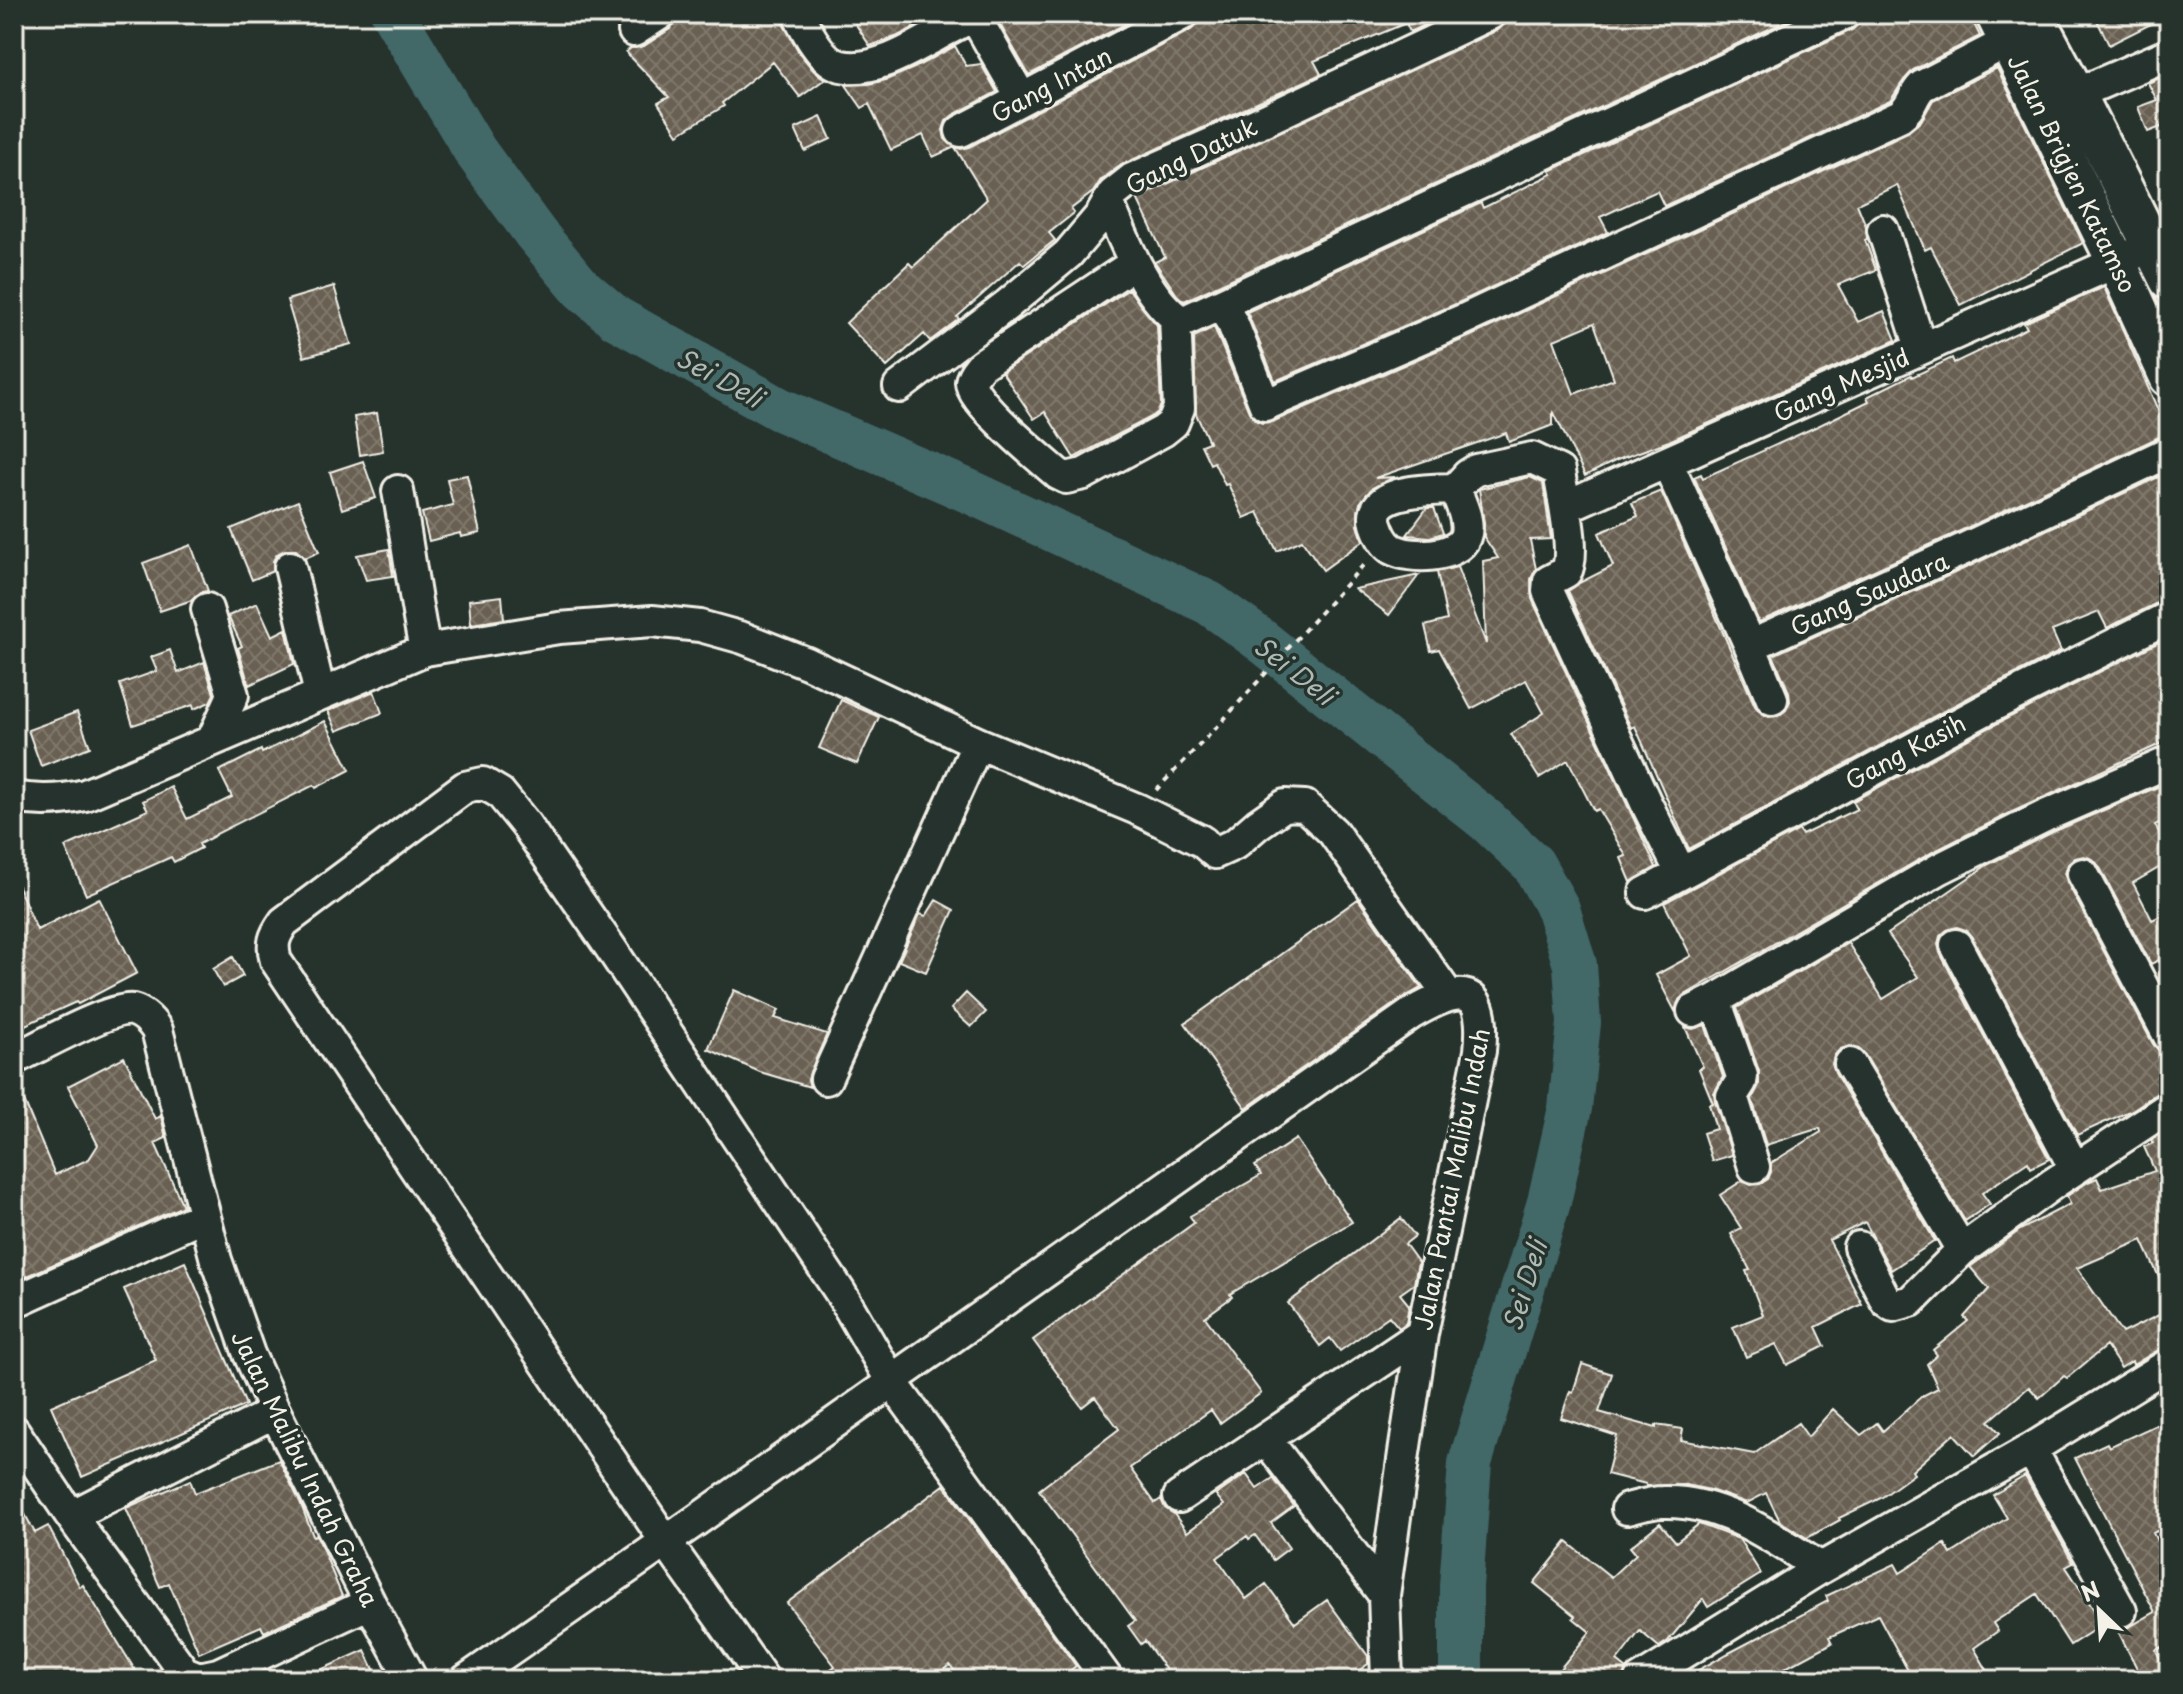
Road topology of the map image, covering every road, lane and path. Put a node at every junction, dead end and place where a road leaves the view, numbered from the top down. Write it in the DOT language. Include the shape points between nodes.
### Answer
graph roads {
  1 [pos="660,14"];
  2 [pos="798,14"];
  3 [pos="1183,14"];
  4 [pos="1490,14"];
  5 [pos="1844,14"];
  6 [pos="973,15"];
  7 [pos="2013,23"];
  8 [pos="634,31"];
  9 [pos="2169,54"];
  10 [pos="2076,94"];
  11 [pos="1022,99"];
  12 [pos="961,131"];
  13 [pos="1108,202"];
  14 [pos="1883,230"];
  15 [pos="2161,242"];
  16 [pos="2116,261"];
  17 [pos="1135,263"];
  18 [pos="2169,280"];
  19 [pos="1221,305"];
  20 [pos="1176,325"];
  21 [pos="1921,348"];
  22 [pos="2169,377"];
  23 [pos="899,387"];
  24 [pos="2169,452"];
  25 [pos="1667,462"];
  26 [pos="1455,489"];
  27 [pos="398,491"];
  28 [pos="1566,507"];
  29 [pos="1384,542"];
  30 [pos="290,567"];
  31 [pos="207,609"];
  32 [pos="2169,617"];
  33 [pos="1750,646"];
  34 [pos="425,650"];
  35 [pos="320,694"];
  36 [pos="1772,699"];
  37 [pos="212,741"];
  38 [pos="978,743"];
  39 [pos="2169,762"];
  40 [pos="14,797"];
  41 [pos="1137,809"];
  42 [pos="1681,873"];
  43 [pos="2083,874"];
  44 [pos="1645,893"];
  45 [pos="1956,945"];
  46 [pos="1448,995"];
  47 [pos="2169,1036"];
  48 [pos="14,1059"];
  49 [pos="1850,1064"];
  50 [pos="826,1079"];
  51 [pos="2169,1107"];
  52 [pos="1754,1167"];
  53 [pos="2075,1169"];
  54 [pos="204,1216"];
  55 [pos="1859,1247"];
  56 [pos="1962,1250"];
  57 [pos="14,1302"];
  58 [pos="1422,1334"];
  59 [pos="2169,1364"];
  60 [pos="892,1382"];
  61 [pos="275,1412"];
  62 [pos="14,1431"];
  63 [pos="1266,1439"];
  64 [pos="2031,1449"];
  65 [pos="1179,1497"];
  66 [pos="1627,1509"];
  67 [pos="71,1516"];
  68 [pos="666,1542"];
  69 [pos="1821,1568"];
  70 [pos="1384,1595"];
  71 [pos="370,1603"];
  72 [pos="2121,1611"];
  73 [pos="412,1680"];
  74 [pos="466,1680"];
  75 [pos="764,1680"];
  76 [pos="1108,1680"];
  77 [pos="1387,1680"];
  78 [pos="1640,1680"];
  1 -- 8 [label="street"];
  2 -- 6 [label="street" via="823,53 841,66 887,60"];
  3 -- 11 [label="street, Gang Intan"];
  4 -- 13 [label="street, Gang Datuk" via="1132,179"];
  5 -- 19 [label="street"];
  6 -- 11 [label="street"];
  7 -- 10 [label="main road, Jalan Brigjen Katamso"];
  7 -- 16 [label="main road, Jalan Brigjen Katamso"];
  7 -- 19 [label="street" via="1922,86 1900,116 1465,319 1265,405"];
  9 -- 10 [label="street"];
  10 -- 15 [label="main road, Jalan Brigjen Katamso"];
  11 -- 12 [label="street, Gang Intan"];
  13 -- 17 [label="street"];
  13 -- 23 [label="street, Gang Datuk" via="1068,254"];
  14 -- 21 [label="street"];
  15 -- 16 [label="street, Gang Mesjid"];
  15 -- 18 [label="main road, Jalan Brigjen Katamso"];
  16 -- 21 [label="street, Gang Mesjid"];
  16 -- 22 [label="main road, Jalan Brigjen Katamso"];
  17 -- 20 [label="street"];
  17 -- 20 [label="street" via="981,365 971,385 981,404 1058,474 1084,474 1173,423 1179,408"];
  19 -- 20 [label="street"];
  21 -- 25 [label="street, Gang Mesjid"];
  24 -- 33 [label="street, Gang Saudara"];
  25 -- 28 [label="street, Gang Mesjid"];
  25 -- 33 [label="street"];
  26 -- 28 [label="street" via="1476,470 1532,458 1559,471"];
  26 -- 29 [label="street" via="1418,490 1381,503 1375,519"];
  26 -- 29 [label="street" via="1466,528 1457,546 1423,556"];
  27 -- 34 [label="street"];
  28 -- 42 [label="street" via="1569,566 1549,581 1548,591"];
  29 -- 41 [label="path"];
  30 -- 35 [label="street"];
  31 -- 37 [label="street" via="233,695"];
  32 -- 42 [label="street, Gang Kasih"];
  33 -- 36 [label="street"];
  34 -- 35 [label="street"];
  34 -- 38 [label="street" via="559,628 652,621 700,626 807,663"];
  35 -- 37 [label="street"];
  37 -- 40 [label="street" via="85,795 60,801"];
  38 -- 41 [label="street"];
  38 -- 50 [label="street"];
  39 -- 52 [label="street" via="1939,869 1704,1005 1742,1076 1732,1096"];
  41 -- 46 [label="street" via="1202,841 1215,853 1285,805 1305,806 1333,832"];
  42 -- 44 [label="street, Gang Kasih"];
  43 -- 47 [label="street"];
  45 -- 53 [label="street"];
  46 -- 58 [label="street, Jalan Pantai Malibu Indah" via="1472,997 1483,1027"];
  46 -- 60 [label="street, Jalan Pantai Malibu Indah" via="1411,1014"];
  48 -- 54 [label="street, Jalan Malibu Indah Graha" via="121,1010 145,1015 157,1030"];
  49 -- 56 [label="street"];
  51 -- 53 [label="street"];
  53 -- 56 [label="street"];
  54 -- 57 [label="street"];
  54 -- 61 [label="street, Jalan Malibu Indah Graha" via="231,1307"];
  55 -- 56 [label="street" via="1883,1297 1897,1306 1921,1293"];
  58 -- 63 [label="street"];
  58 -- 70 [label="street, Jalan Pantai Malibu Indah"];
  59 -- 64 [label="street"];
  60 -- 68 [label="street, Jalan Pantai Malibu Indah"];
  60 -- 68 [label="street" via="840,1292 526,825 500,793 483,783 465,787 284,922 272,947 276,961"];
  60 -- 76 [label="street"];
  61 -- 67 [label="street"];
  61 -- 71 [label="street, Jalan Malibu Indah Graha"];
  62 -- 67 [label="street"];
  63 -- 65 [label="street"];
  63 -- 70 [label="street"];
  64 -- 69 [label="street"];
  64 -- 72 [label="street"];
  66 -- 69 [label="street" via="1666,1502 1711,1509 1743,1520"];
  67 -- 71 [label="street" via="178,1667 199,1678"];
  68 -- 74 [label="street, Jalan Pantai Malibu Indah"];
  68 -- 75 [label="street"];
  69 -- 78 [label="street"];
  70 -- 77 [label="street, Jalan Pantai Malibu Indah"];
  71 -- 73 [label="street, Jalan Malibu Indah Graha"];
}
